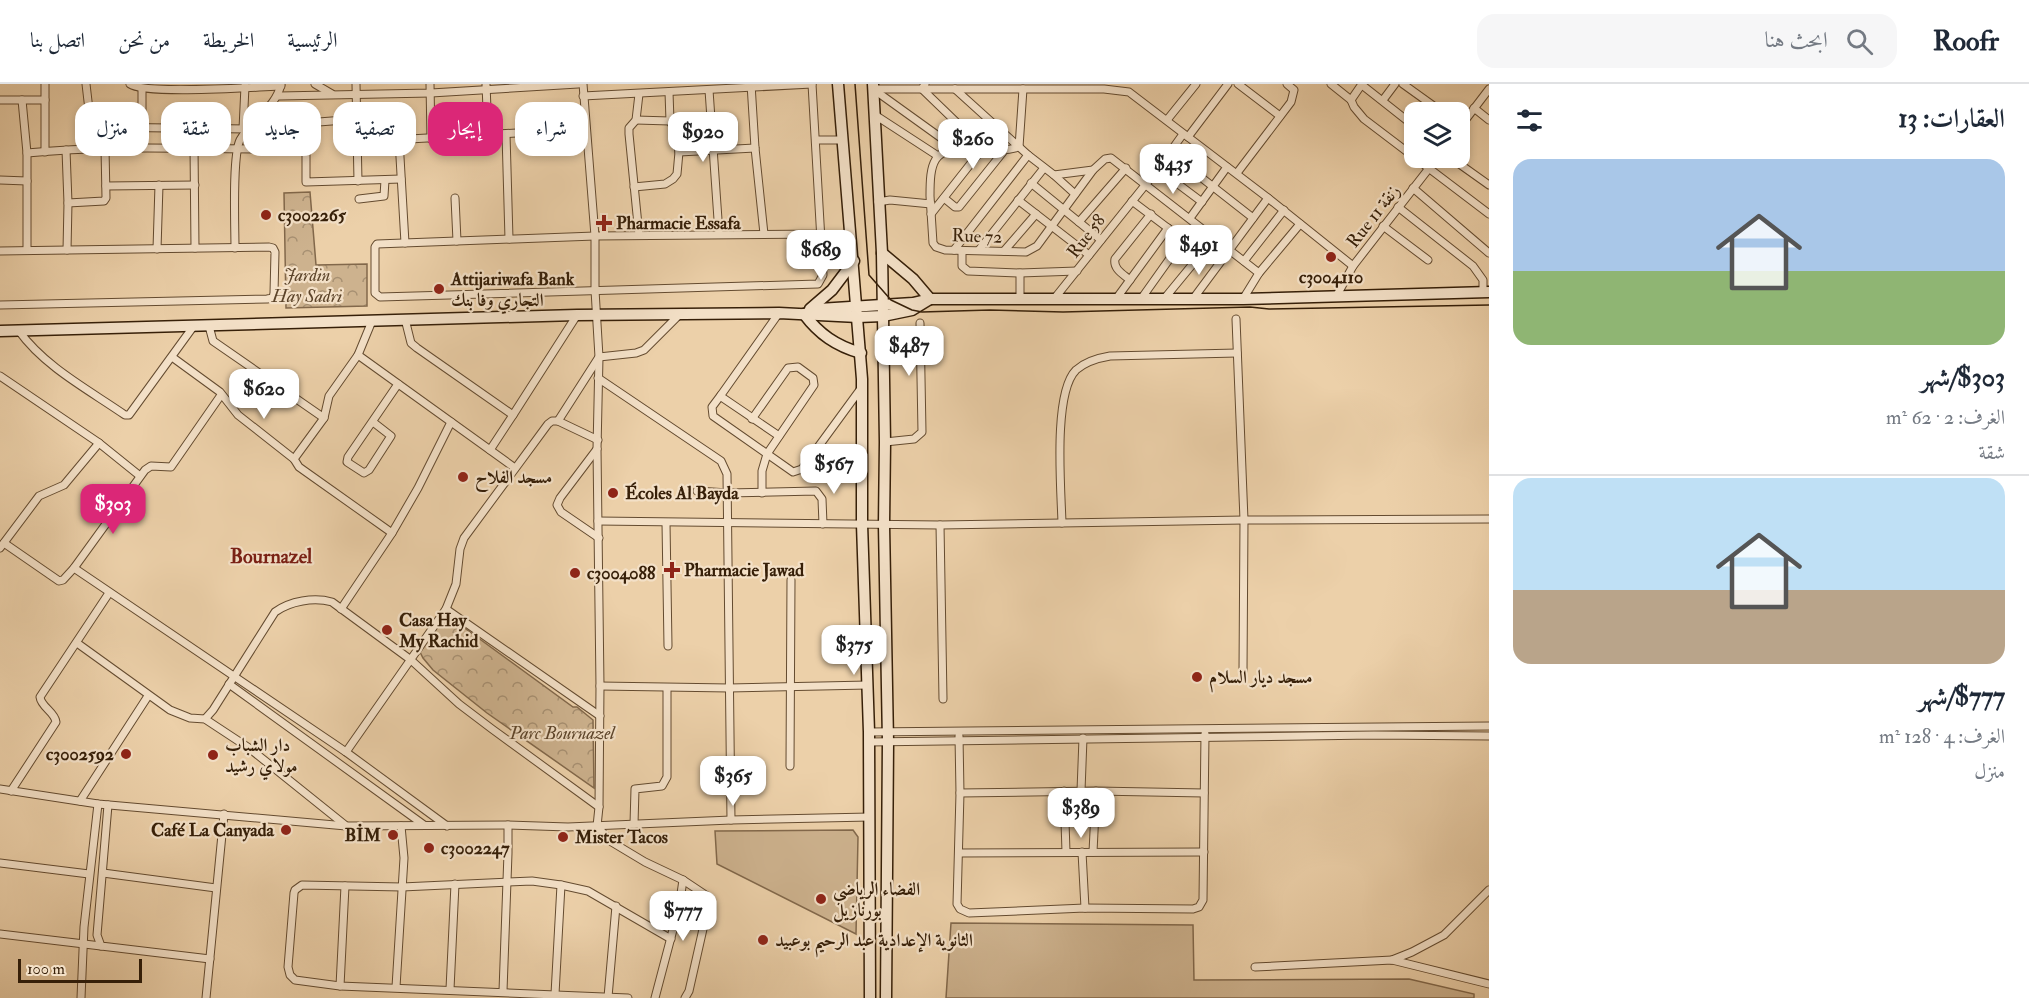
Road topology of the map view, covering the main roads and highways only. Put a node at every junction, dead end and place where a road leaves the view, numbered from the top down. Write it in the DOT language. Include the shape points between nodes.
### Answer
graph roads {
  1 [pos="838,84"];
  2 [pos="873,86"];
  3 [pos="882,253"];
  4 [pos="854,261"];
  5 [pos="1486,292"];
  6 [pos="930,299"];
  7 [pos="883,303"];
  8 [pos="858,311"];
  9 [pos="804,314"];
  10 [pos="883,316"];
  11 [pos="0,331"];
  12 [pos="861,353"];
  13 [pos="870,998"];
  14 [pos="886,998"];
  1 -- 4 [label="main road"];
  2 -- 3 [label="main road"];
  3 -- 6 [label="main road"];
  3 -- 7 [label="main road"];
  4 -- 8 [label="main road"];
  4 -- 9 [label="main road" via="832,290"];
  5 -- 6 [label="main road" via="1243,299"];
  6 -- 7 [label="main road"];
  6 -- 10 [label="main road" via="912,310"];
  7 -- 8 [label="main road"];
  7 -- 10 [label="main road"];
  8 -- 9 [label="main road"];
  8 -- 10 [label="main road"];
  8 -- 12 [label="main road"];
  9 -- 11 [label="main road" via="577,315"];
  9 -- 12 [label="main road" via="823,335"];
  10 -- 14 [label="main road" via="888,737"];
  12 -- 13 [label="main road"];
}
